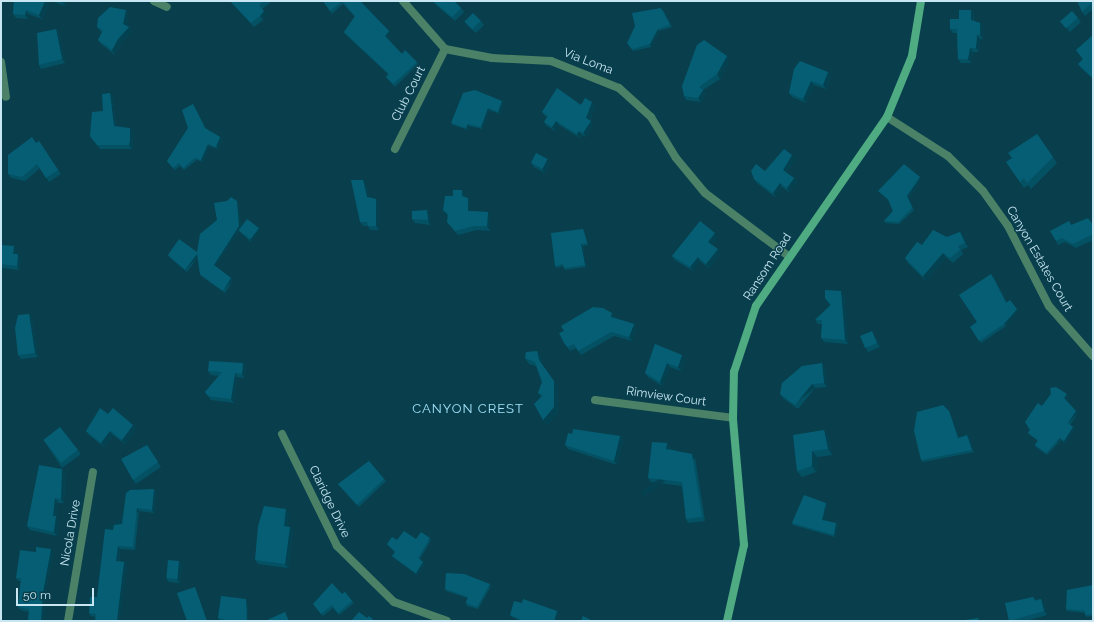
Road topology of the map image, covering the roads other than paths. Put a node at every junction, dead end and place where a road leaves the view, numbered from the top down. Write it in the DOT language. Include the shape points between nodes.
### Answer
graph roads {
  1 [pos="154,1"];
  2 [pos="403,1"];
  3 [pos="921,1"];
  4 [pos="167,7"];
  5 [pos="445,49"];
  6 [pos="1,62"];
  7 [pos="6,97"];
  8 [pos="887,117"];
  9 [pos="395,149"];
  10 [pos="787,255"];
  11 [pos="1093,356"];
  12 [pos="595,400"];
  13 [pos="733,418"];
  14 [pos="282,434"];
  15 [pos="93,472"];
  16 [pos="68,621"];
  17 [pos="447,621"];
  18 [pos="727,621"];
  1 -- 4 [label="street"];
  2 -- 5 [label="street"];
  3 -- 8 [label="street, Ransom Road" via="912,56"];
  5 -- 9 [label="street, Club Court"];
  5 -- 10 [label="street, Via Loma" via="492,58 552,61 613,84 651,116 676,158 705,193"];
  6 -- 7 [label="street"];
  8 -- 10 [label="street, Ransom Road"];
  8 -- 11 [label="street, Canyon Estates Court" via="948,156 983,191 1008,226 1049,306"];
  10 -- 13 [label="street, Ransom Road" via="756,306 734,372"];
  12 -- 13 [label="street, Rimview Court"];
  13 -- 18 [label="street, Ransom Road" via="744,545"];
  14 -- 17 [label="street, Claridge Drive" via="337,546 394,602"];
  15 -- 16 [label="street, Nicola Drive"];
}
